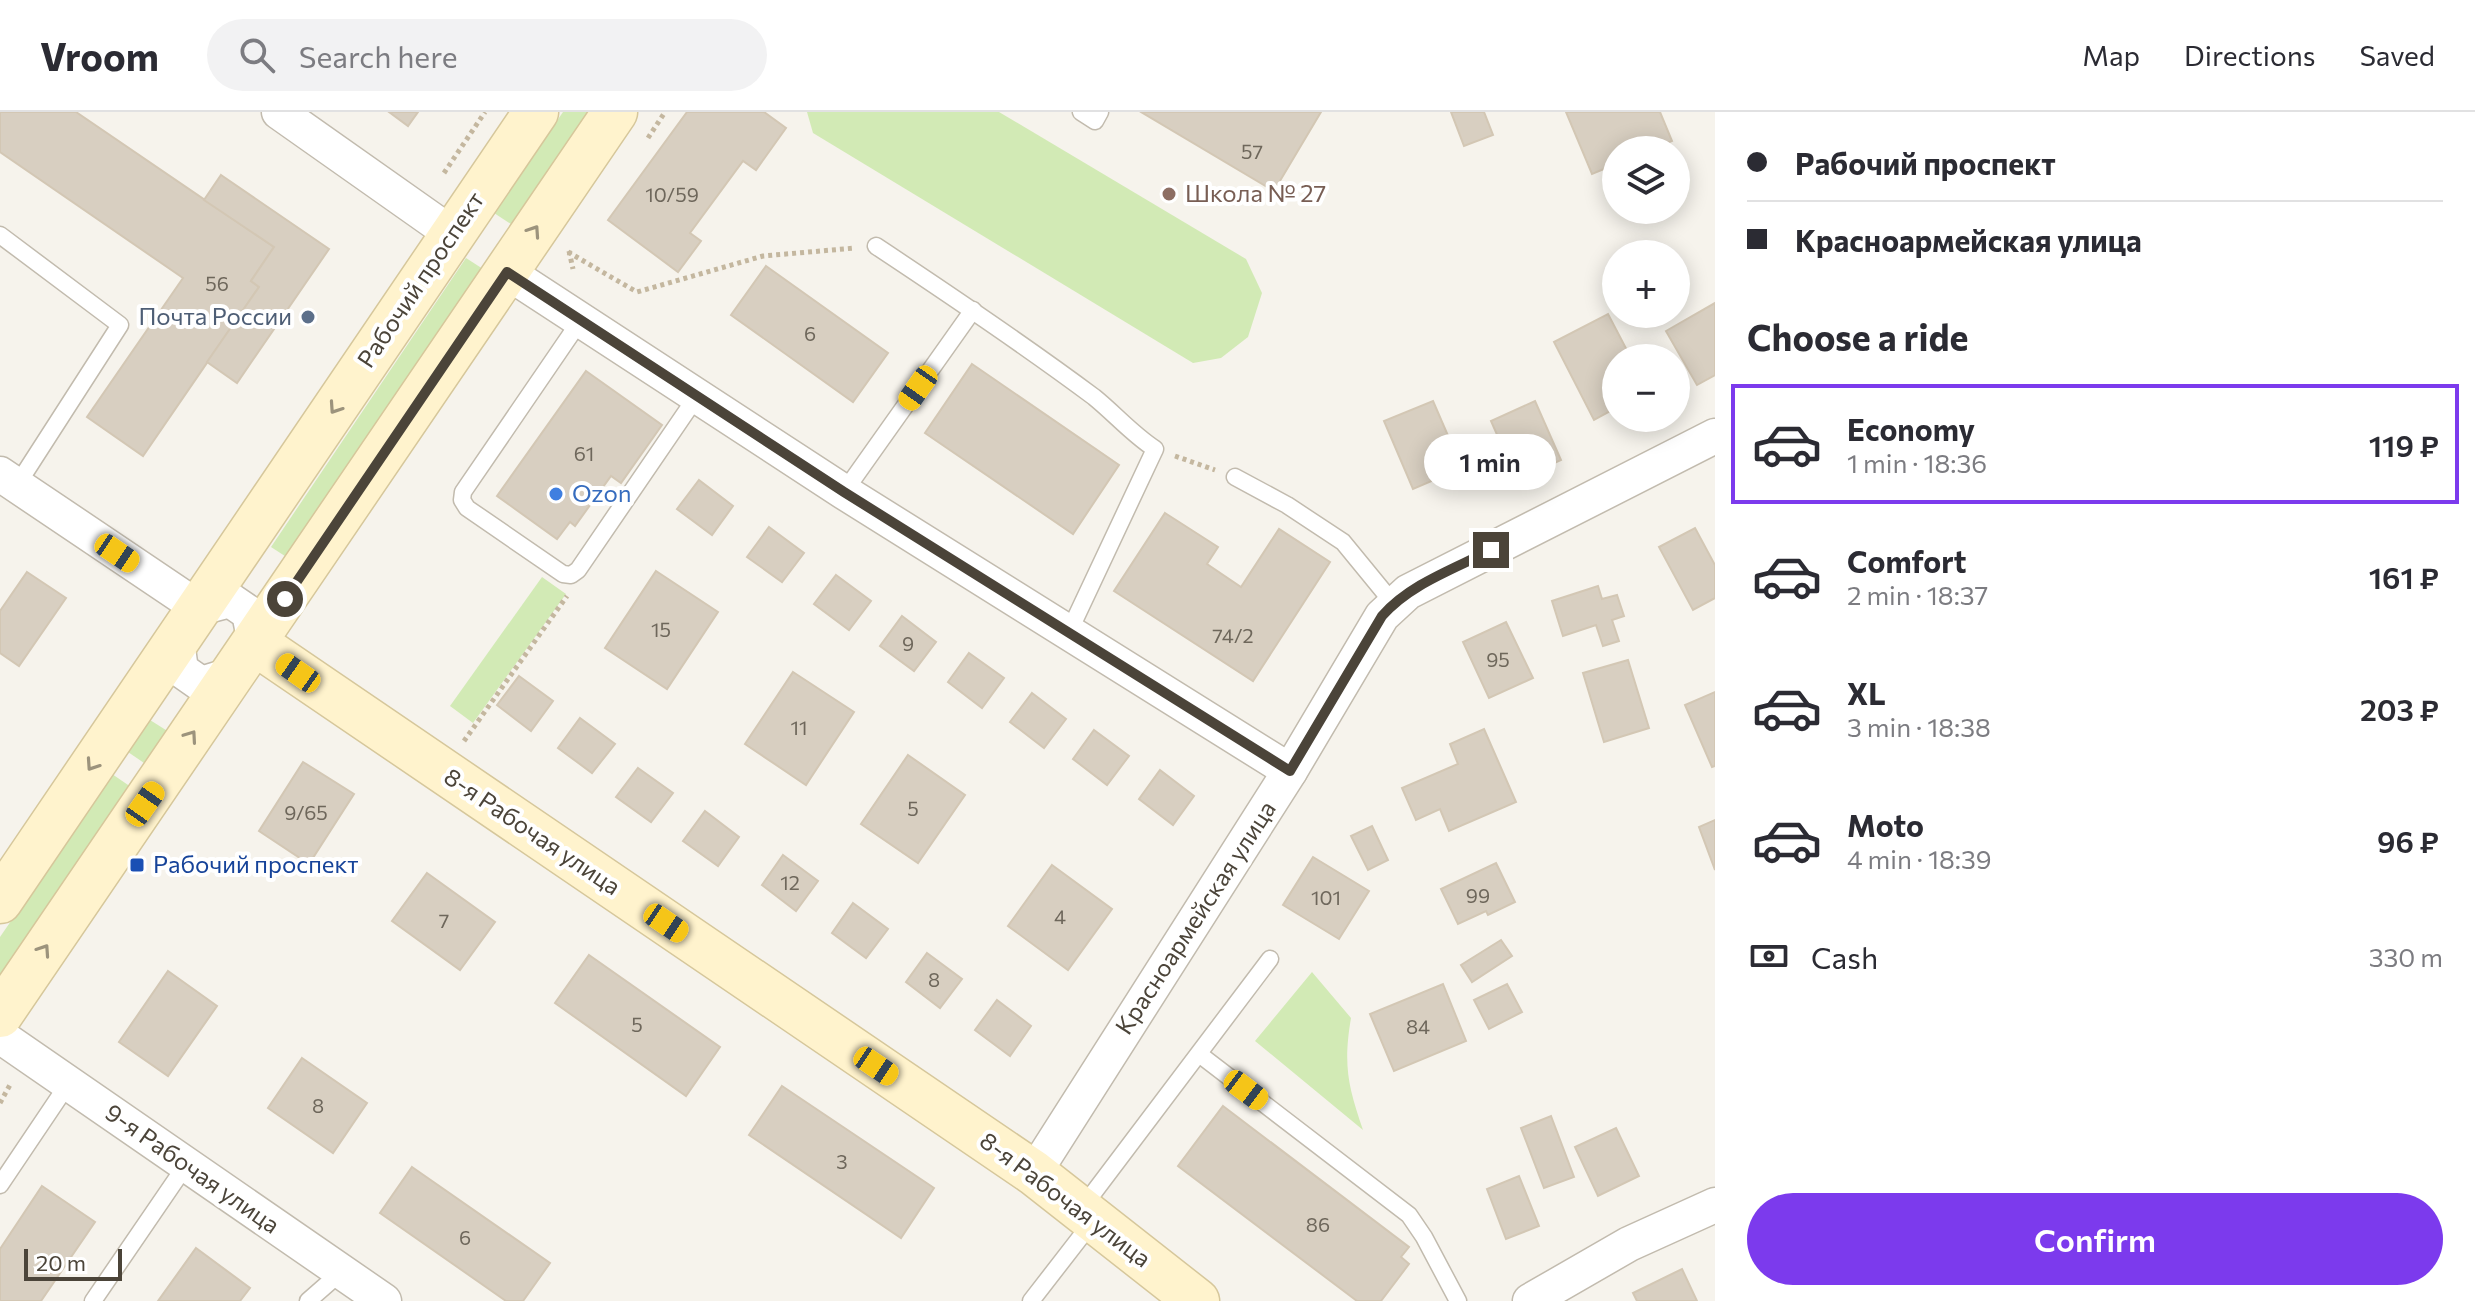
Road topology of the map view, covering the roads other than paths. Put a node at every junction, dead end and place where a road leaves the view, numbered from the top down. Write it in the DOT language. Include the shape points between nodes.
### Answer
graph roads {
  1 [pos="279,112"];
  2 [pos="536,112"];
  3 [pos="615,112"];
  4 [pos="1081,112"];
  5 [pos="1100,112"];
  6 [pos="452,234"];
  7 [pos="0,235"];
  8 [pos="876,246"];
  9 [pos="507,272"];
  10 [pos="973,310"];
  11 [pos="580,321"];
  12 [pos="697,396"];
  13 [pos="1715,436"];
  14 [pos="1235,477"];
  15 [pos="8,480"];
  16 [pos="844,492"];
  17 [pos="1393,603"];
  18 [pos="188,624"];
  19 [pos="1069,632"];
  20 [pos="245,659"];
  21 [pos="1290,771"];
  22 [pos="0,901"];
  23 [pos="1270,959"];
  24 [pos="0,1015"];
  25 [pos="0,1036"];
  26 [pos="1199,1054"];
  27 [pos="68,1084"];
  28 [pos="186,1165"];
  29 [pos="1034,1173"];
  30 [pos="0,1185"];
  31 [pos="1715,1205"];
  32 [pos="1088,1215"];
  33 [pos="341,1272"];
  34 [pos="93,1301"];
  35 [pos="308,1301"];
  36 [pos="384,1301"];
  37 [pos="1031,1301"];
  38 [pos="1197,1301"];
  39 [pos="1458,1301"];
  40 [pos="1530,1301"];
  1 -- 6 [label="street"];
  2 -- 6 [label="street, Рабочий проспект"];
  9 -- 3 [label="street, one-way"];
  4 -- 5 [label="lane" via="1095,121"];
  6 -- 18 [label="street, Рабочий проспект, one-way"];
  7 -- 15 [label="lane" via="120,325"];
  8 -- 10 [label="lane"];
  9 -- 11 [label="street"];
  9 -- 20 [label="street"];
  10 -- 16 [label="lane"];
  10 -- 19 [label="lane" via="1155,449"];
  11 -- 12 [label="street"];
  11 -- 12 [label="lane" via="462,500 563,574 578,570"];
  12 -- 16 [label="street"];
  13 -- 17 [label="street, Красноармейская улица"];
  14 -- 17 [label="lane" via="1343,542"];
  15 -- 18 [label="street"];
  16 -- 19 [label="street"];
  17 -- 21 [label="street, Красноармейская улица"];
  18 -- 20 [label="street" via="230,600 249,613"];
  18 -- 20 [label="street" via="181,670 201,684"];
  18 -- 22 [label="street, Рабочий проспект, one-way"];
  19 -- 21 [label="street"];
  24 -- 20 [label="street, one-way"];
  20 -- 29 [label="street, 8-я Рабочая улица"];
  21 -- 29 [label="street, Красноармейская улица"];
  23 -- 26 [label="lane"];
  25 -- 27 [label="street, 9-я Рабочая улица"];
  26 -- 32 [label="lane"];
  26 -- 39 [label="lane" via="1409,1215"];
  27 -- 28 [label="street, 9-я Рабочая улица"];
  27 -- 30 [label="lane"];
  28 -- 33 [label="street, 9-я Рабочая улица"];
  28 -- 34 [label="lane"];
  29 -- 32 [label="street, 8-я Рабочая улица"];
  31 -- 40 [label="street" via="1629,1244"];
  32 -- 37 [label="lane"];
  32 -- 38 [label="street, 8-я Рабочая улица"];
  33 -- 35 [label="lane"];
  33 -- 36 [label="street, 9-я Рабочая улица"];
}
